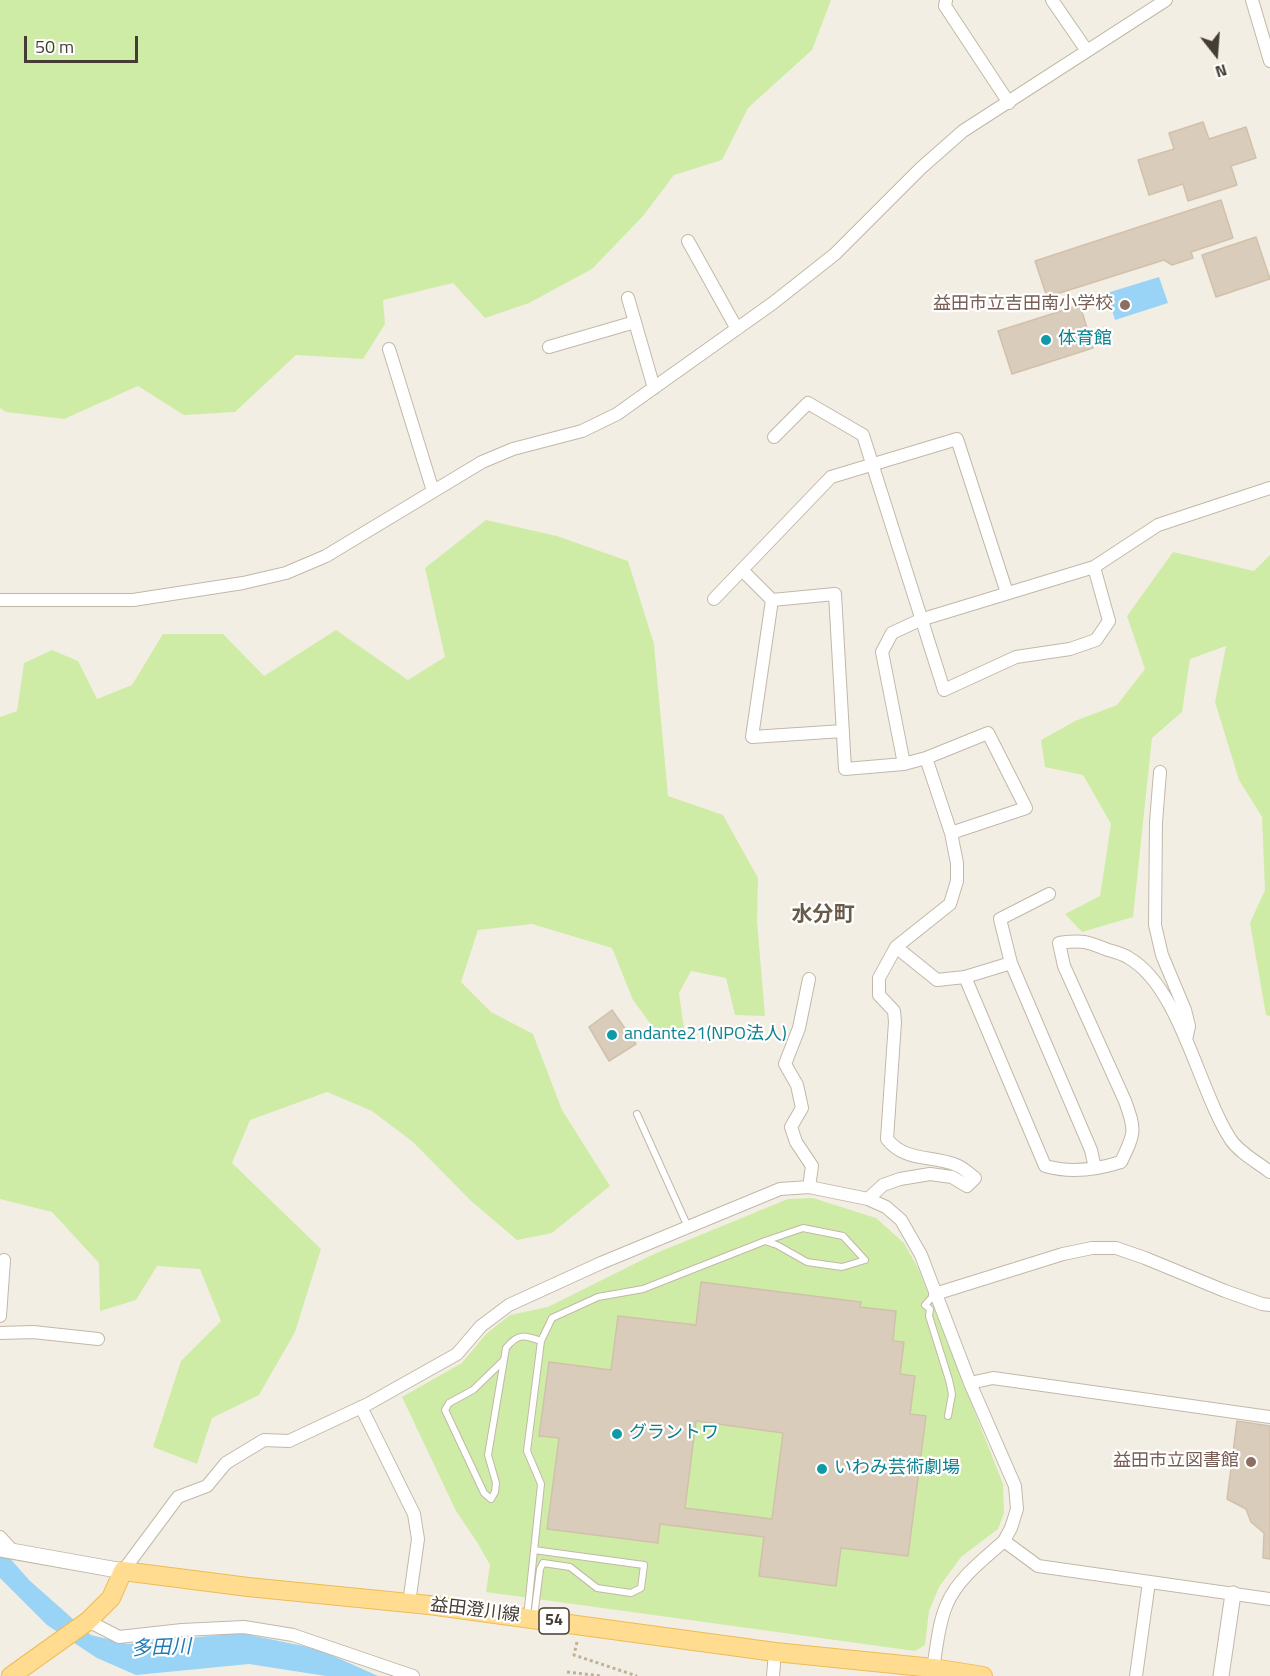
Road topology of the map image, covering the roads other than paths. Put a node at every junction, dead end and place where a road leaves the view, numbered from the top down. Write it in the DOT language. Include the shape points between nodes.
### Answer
graph roads {
  1 [pos="946,0"];
  2 [pos="1052,0"];
  3 [pos="1166,0"];
  4 [pos="1252,0"];
  5 [pos="1266,31"];
  6 [pos="1086,51"];
  7 [pos="1270,61"];
  8 [pos="1009,103"];
  9 [pos="688,242"];
  10 [pos="628,298"];
  11 [pos="635,322"];
  12 [pos="737,329"];
  13 [pos="549,347"];
  14 [pos="389,349"];
  15 [pos="654,388"];
  16 [pos="774,437"];
  17 [pos="872,464"];
  18 [pos="1270,488"];
  19 [pos="433,490"];
  20 [pos="1094,567"];
  21 [pos="742,570"];
  22 [pos="1007,594"];
  23 [pos="714,599"];
  24 [pos="0,600"];
  25 [pos="772,600"];
  26 [pos="920,620"];
  27 [pos="843,731"];
  28 [pos="926,758"];
  29 [pos="904,764"];
  30 [pos="1160,772"];
  31 [pos="951,833"];
  32 [pos="1048,894"];
  33 [pos="896,947"];
  34 [pos="1011,963"];
  35 [pos="965,977"];
  36 [pos="809,979"];
  37 [pos="1186,1040"];
  38 [pos="637,1114"];
  39 [pos="1095,1168"];
  40 [pos="1270,1172"];
  41 [pos="809,1187"];
  42 [pos="868,1199"];
  43 [pos="688,1227"];
  44 [pos="765,1241"];
  45 [pos="4,1260"];
  46 [pos="935,1294"];
  47 [pos="1270,1305"];
  48 [pos="0,1316"];
  49 [pos="0,1333"];
  50 [pos="98,1339"];
  51 [pos="541,1341"];
  52 [pos="503,1361"];
  53 [pos="970,1383"];
  54 [pos="361,1407"];
  55 [pos="948,1416"];
  56 [pos="1270,1417"];
  57 [pos="0,1537"];
  58 [pos="1004,1541"];
  59 [pos="6,1550"];
  60 [pos="534,1550"];
  61 [pos="123,1571"];
  62 [pos="1149,1582"];
  63 [pos="1233,1594"];
  64 [pos="1270,1599"];
  65 [pos="409,1603"];
  66 [pos="531,1618"];
  67 [pos="88,1621"];
  68 [pos="775,1652"];
  69 [pos="933,1668"];
  70 [pos="10,1676"];
  71 [pos="413,1676"];
  72 [pos="772,1676"];
  73 [pos="983,1676"];
  74 [pos="1136,1676"];
  75 [pos="1221,1676"];
  1 -- 8 [label="street" via="945,6"];
  2 -- 6 [label="street"];
  3 -- 6 [label="street"];
  4 -- 5 [label="street"];
  5 -- 7 [label="street"];
  6 -- 8 [label="street"];
  8 -- 12 [label="street" via="963,131 835,254"];
  9 -- 12 [label="street"];
  10 -- 11 [label="street"];
  11 -- 13 [label="street"];
  11 -- 15 [label="street"];
  12 -- 15 [label="street"];
  14 -- 19 [label="street"];
  15 -- 19 [label="street" via="617,414 582,431 503,453"];
  16 -- 17 [label="street" via="808,403 863,435"];
  17 -- 21 [label="street" via="831,477"];
  17 -- 22 [label="street" via="957,439"];
  17 -- 26 [label="street"];
  18 -- 20 [label="street" via="1158,525"];
  19 -- 24 [label="street" via="326,556 286,573 133,600"];
  20 -- 22 [label="street"];
  20 -- 26 [label="street" via="1109,621 1096,640 1070,649 1017,657 944,690"];
  21 -- 23 [label="street"];
  21 -- 25 [label="street"];
  22 -- 26 [label="street"];
  25 -- 27 [label="street" via="836,594"];
  25 -- 27 [label="street" via="752,737"];
  26 -- 29 [label="street" via="892,633 882,652"];
  27 -- 29 [label="street" via="845,770"];
  28 -- 29 [label="street"];
  28 -- 31 [label="street"];
  28 -- 31 [label="street" via="988,734 1026,808"];
  30 -- 37 [label="street" via="1155,925 1162,955 1185,1010 1189,1026"];
  31 -- 33 [label="street" via="957,881 950,904"];
  32 -- 34 [label="street" via="1000,919"];
  33 -- 35 [label="street" via="937,980"];
  33 -- 42 [label="street" via="879,978 879,994 894,1011 895,1022 887,1138 894,1148 907,1155 957,1165 975,1178 967,1186 952,1177 930,1174 900,1179 883,1185"];
  34 -- 35 [label="street"];
  34 -- 39 [label="street" via="1091,1150"];
  35 -- 39 [label="street" via="1045,1166 1062,1171"];
  36 -- 41 [label="street" via="800,1028 785,1064 797,1085 802,1108 791,1127 812,1166"];
  37 -- 39 [label="street" via="1162,992 1129,957 1083,940 1059,943 1064,966 1133,1123 1133,1138 1121,1162"];
  37 -- 40 [label="street" via="1232,1142"];
  38 -- 43 [label="lane"];
  41 -- 42 [label="street"];
  41 -- 43 [label="street" via="780,1189"];
  42 -- 46 [label="street" via="901,1220 921,1255"];
  43 -- 54 [label="street" via="509,1305 481,1326 457,1354"];
  44 -- 44 [label="lane" via="803,1228 843,1236 865,1260 843,1268 807,1262"];
  44 -- 51 [label="lane" via="643,1289 598,1297 552,1318"];
  45 -- 48 [label="street"];
  46 -- 47 [label="street" via="1063,1254 1116,1248"];
  46 -- 53 [label="street"];
  46 -- 55 [label="lane" via="925,1305 930,1309 952,1394"];
  49 -- 50 [label="street" via="33,1332"];
  51 -- 52 [label="lane" via="527,1336 513,1339"];
  51 -- 60 [label="lane" via="527,1451 541,1484"];
  52 -- 52 [label="lane" via="488,1455 496,1483 491,1499 484,1493 445,1410"];
  53 -- 56 [label="street" via="993,1378"];
  53 -- 58 [label="street" via="1015,1486 1017,1509"];
  54 -- 61 [label="street" via="289,1441 264,1440 226,1463 207,1486 178,1497"];
  54 -- 65 [label="street" via="414,1514 418,1539"];
  57 -- 59 [label="street"];
  58 -- 62 [label="street" via="1038,1566"];
  58 -- 69 [label="street" via="947,1602"];
  59 -- 61 [label="street"];
  60 -- 66 [label="lane"];
  60 -- 66 [label="lane" via="644,1565 641,1588 631,1593 597,1588 570,1567 543,1563"];
  61 -- 65 [label="main road, 益田澄川線 / 54"];
  61 -- 67 [label="main road" via="111,1598"];
  62 -- 63 [label="street"];
  62 -- 74 [label="street"];
  63 -- 64 [label="street"];
  63 -- 75 [label="street"];
  65 -- 66 [label="main road, 益田澄川線 / 54"];
  66 -- 68 [label="main road, 益田澄川線 / 54"];
  67 -- 70 [label="main road"];
  67 -- 71 [label="street" via="119,1637 244,1627 293,1635"];
  68 -- 69 [label="main road, 益田澄川線 / 54"];
  68 -- 72 [label="street"];
  69 -- 73 [label="main road, 益田澄川線 / 54"];
}
